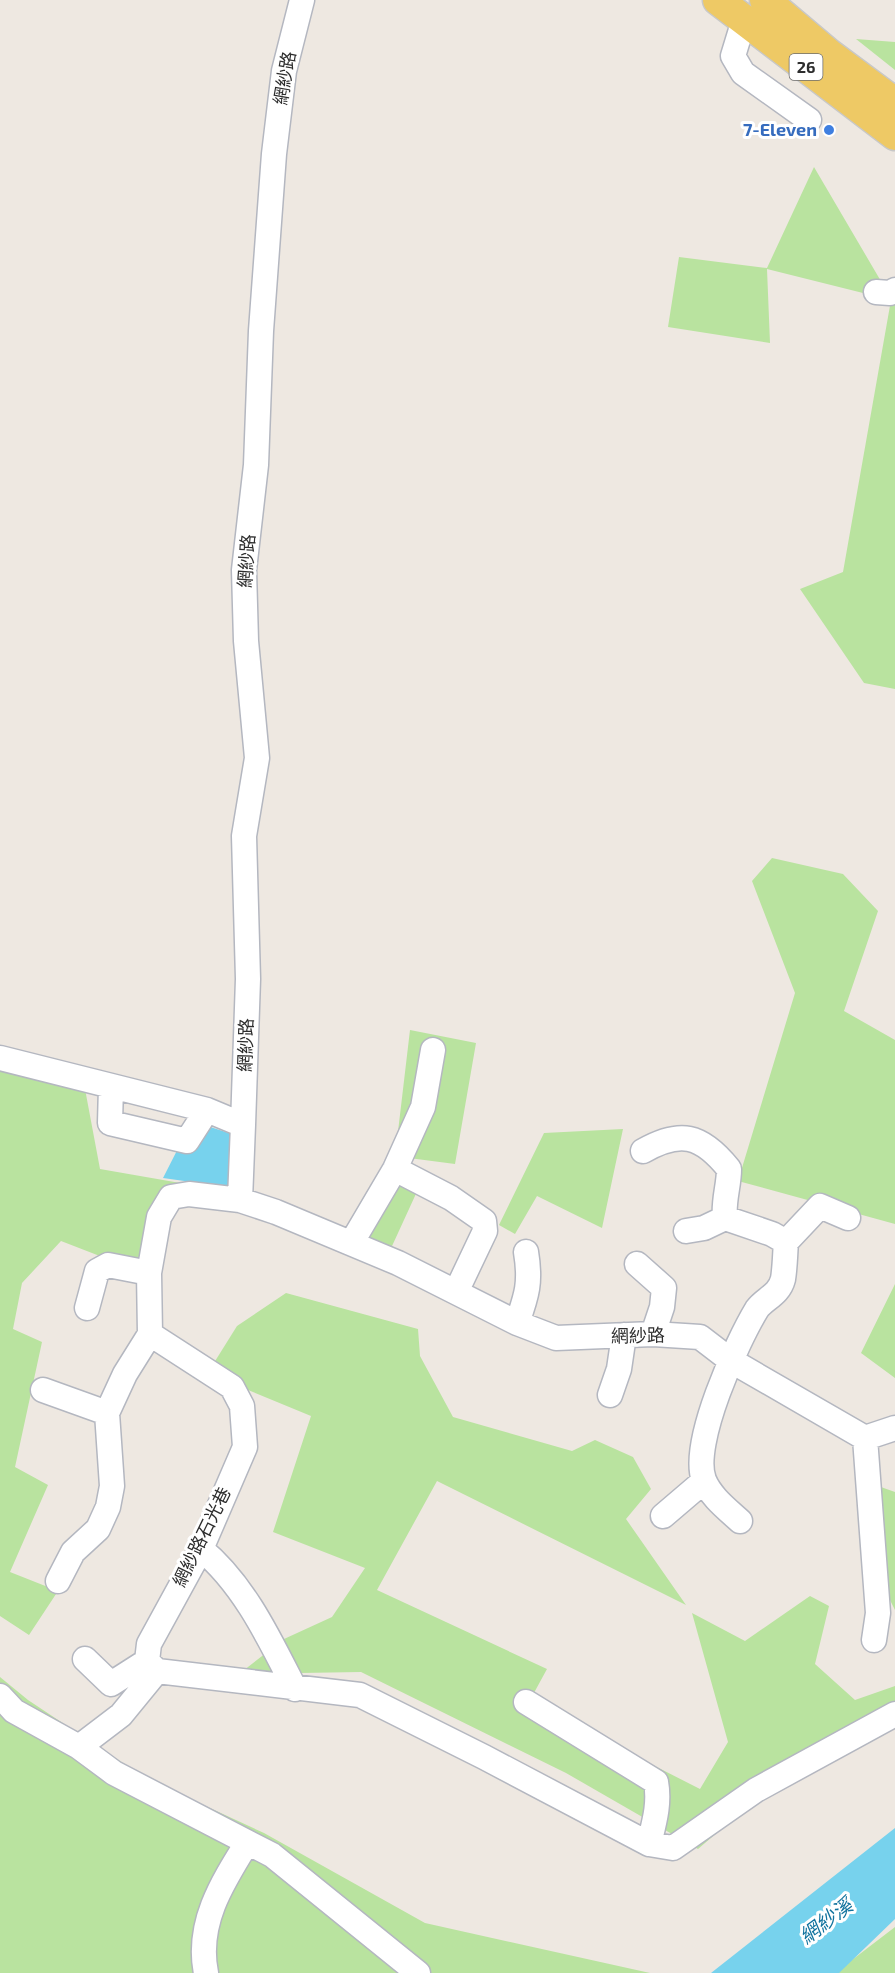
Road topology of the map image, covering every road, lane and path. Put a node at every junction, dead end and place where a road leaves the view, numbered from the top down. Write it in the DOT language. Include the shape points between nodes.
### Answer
graph roads {
  1 [pos="302,0"];
  2 [pos="718,0"];
  3 [pos="754,10"];
  4 [pos="895,103"];
  5 [pos="809,120"];
  6 [pos="895,135"];
  7 [pos="433,1050"];
  8 [pos="0,1058"];
  9 [pos="111,1086"];
  10 [pos="207,1110"];
  11 [pos="243,1125"];
  12 [pos="642,1151"];
  13 [pos="395,1169"];
  14 [pos="240,1200"];
  15 [pos="725,1218"];
  16 [pos="848,1218"];
  17 [pos="686,1231"];
  18 [pos="352,1242"];
  19 [pos="786,1242"];
  20 [pos="526,1252"];
  21 [pos="637,1264"];
  22 [pos="149,1273"];
  23 [pos="456,1292"];
  24 [pos="87,1308"];
  25 [pos="517,1323"];
  26 [pos="150,1334"];
  27 [pos="653,1334"];
  28 [pos="624,1335"];
  29 [pos="730,1360"];
  30 [pos="43,1390"];
  31 [pos="610,1395"];
  32 [pos="107,1413"];
  33 [pos="895,1428"];
  34 [pos="865,1438"];
  35 [pos="704,1481"];
  36 [pos="663,1516"];
  37 [pos="740,1521"];
  38 [pos="201,1549"];
  39 [pos="58,1581"];
  40 [pos="873,1640"];
  41 [pos="85,1659"];
  42 [pos="152,1666"];
  43 [pos="295,1689"];
  44 [pos="0,1696"];
  45 [pos="526,1702"];
  46 [pos="895,1714"];
  47 [pos="79,1747"];
  48 [pos="247,1843"];
  49 [pos="649,1844"];
  50 [pos="206,1973"];
  51 [pos="418,1973"];
  1 -- 11 [label="street, 網紗路" via="284,71 274,154 256,465 244,570 257,758 244,836 248,979"];
  2 -- 3 [label="main road, 26"];
  3 -- 4 [label="main road, 26" via="829,54"];
  3 -- 5 [label="street" via="733,56 743,73"];
  3 -- 6 [label="main road, 26"];
  7 -- 13 [label="street" via="423,1107"];
  8 -- 9 [label="street"];
  9 -- 10 [label="street"];
  9 -- 10 [label="street" via="110,1123 186,1141"];
  10 -- 11 [label="street"];
  11 -- 14 [label="street, 網紗路"];
  12 -- 15 [label="street" via="666,1138 693,1139 714,1152 729,1169 723,1204"];
  13 -- 18 [label="street"];
  13 -- 23 [label="street" via="451,1198 484,1221 485,1231"];
  14 -- 18 [label="street, 網紗路"];
  14 -- 22 [label="street" via="189,1194 171,1197 159,1217"];
  15 -- 17 [label="street"];
  15 -- 19 [label="street"];
  16 -- 19 [label="street" via="820,1206"];
  18 -- 23 [label="street, 網紗路"];
  19 -- 29 [label="street" via="782,1280 770,1300 759,1306"];
  20 -- 25 [label="street" via="528,1294"];
  21 -- 27 [label="street" via="664,1288"];
  22 -- 24 [label="street" via="108,1265 98,1271"];
  22 -- 26 [label="street"];
  23 -- 25 [label="street, 網紗路"];
  25 -- 28 [label="street, 網紗路" via="556,1338"];
  26 -- 32 [label="street"];
  26 -- 38 [label="street, 網紗路石光巷" via="232,1387 242,1406 245,1447"];
  27 -- 28 [label="street, 網紗路"];
  27 -- 29 [label="street, 網紗路" via="700,1337"];
  28 -- 31 [label="street"];
  29 -- 34 [label="street, 網紗路"];
  29 -- 35 [label="street" via="703,1442 700,1462"];
  30 -- 32 [label="street"];
  32 -- 39 [label="street" via="112,1486 108,1507 98,1529 73,1552"];
  33 -- 34 [label="street"];
  34 -- 40 [label="street" via="878,1613"];
  35 -- 36 [label="street"];
  35 -- 37 [label="street"];
  38 -- 42 [label="street, 網紗路石光巷" via="149,1644"];
  38 -- 43 [label="street" via="214,1559 263,1625"];
  41 -- 42 [label="street" via="111,1684"];
  42 -- 43 [label="street"];
  42 -- 47 [label="street, 網紗路石光巷" via="121,1715"];
  43 -- 49 [label="street" via="360,1695"];
  44 -- 47 [label="street" via="14,1711"];
  45 -- 49 [label="street" via="656,1782 657,1815"];
  46 -- 49 [label="street" via="756,1790 674,1848"];
  47 -- 48 [label="street" via="114,1773"];
  48 -- 50 [label="street" via="208,1916 202,1953"];
  48 -- 51 [label="street" via="272,1855"];
}
